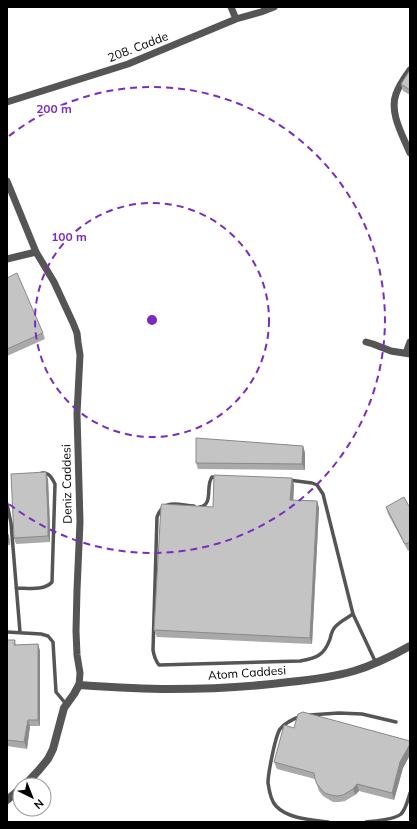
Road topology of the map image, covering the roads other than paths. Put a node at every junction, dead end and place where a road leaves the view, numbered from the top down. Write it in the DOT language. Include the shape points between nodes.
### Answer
graph roads {
  1 [pos="230,7"];
  2 [pos="274,7"];
  3 [pos="236,19"];
  4 [pos="410,70"];
  5 [pos="7,102"];
  6 [pos="410,153"];
  7 [pos="7,182"];
  8 [pos="36,252"];
  9 [pos="7,259"];
  10 [pos="366,342"];
  11 [pos="410,342"];
  12 [pos="408,354"];
  13 [pos="37,473"];
  14 [pos="220,478"];
  15 [pos="287,480"];
  16 [pos="7,504"];
  17 [pos="16,588"];
  18 [pos="353,614"];
  19 [pos="7,632"];
  20 [pos="20,632"];
  21 [pos="410,646"];
  22 [pos="376,663"];
  23 [pos="79,685"];
  24 [pos="66,705"];
  25 [pos="396,722"];
  26 [pos="33,777"];
  27 [pos="410,793"];
  28 [pos="328,822"];
  29 [pos="366,822"];
  1 -- 3 [label="street"];
  2 -- 3 [label="street, 208. Cadde"];
  3 -- 5 [label="street, 208. Cadde" via="128,64"];
  4 -- 6 [label="street" via="398,86 394,100 397,123"];
  7 -- 8 [label="street, Deniz Caddesi"];
  8 -- 9 [label="street"];
  8 -- 23 [label="street, Deniz Caddesi" via="74,323 80,355 77,414 80,522 76,631"];
  10 -- 12 [label="street"];
  11 -- 12 [label="street"];
  13 -- 17 [label="lane" via="49,474 55,484 52,582 41,588"];
  14 -- 18 [label="lane" via="212,477 209,481 208,503 202,507 171,504 160,510 153,650 158,665 314,659 323,653 335,627"];
  15 -- 18 [label="lane" via="312,483 317,485 323,494"];
  16 -- 17 [label="lane"];
  17 -- 20 [label="lane"];
  18 -- 22 [label="lane"];
  19 -- 20 [label="lane"];
  20 -- 24 [label="lane" via="48,636 53,642 56,692"];
  21 -- 22 [label="street, Atom Caddesi"];
  22 -- 23 [label="street, Atom Caddesi" via="339,675 262,686 169,689"];
  23 -- 24 [label="street"];
  24 -- 26 [label="street" via="53,749"];
  25 -- 28 [label="lane" via="362,714 304,715 281,728 272,754 268,783 275,806 288,815"];
  27 -- 29 [label="lane" via="401,814 393,818"];
}
